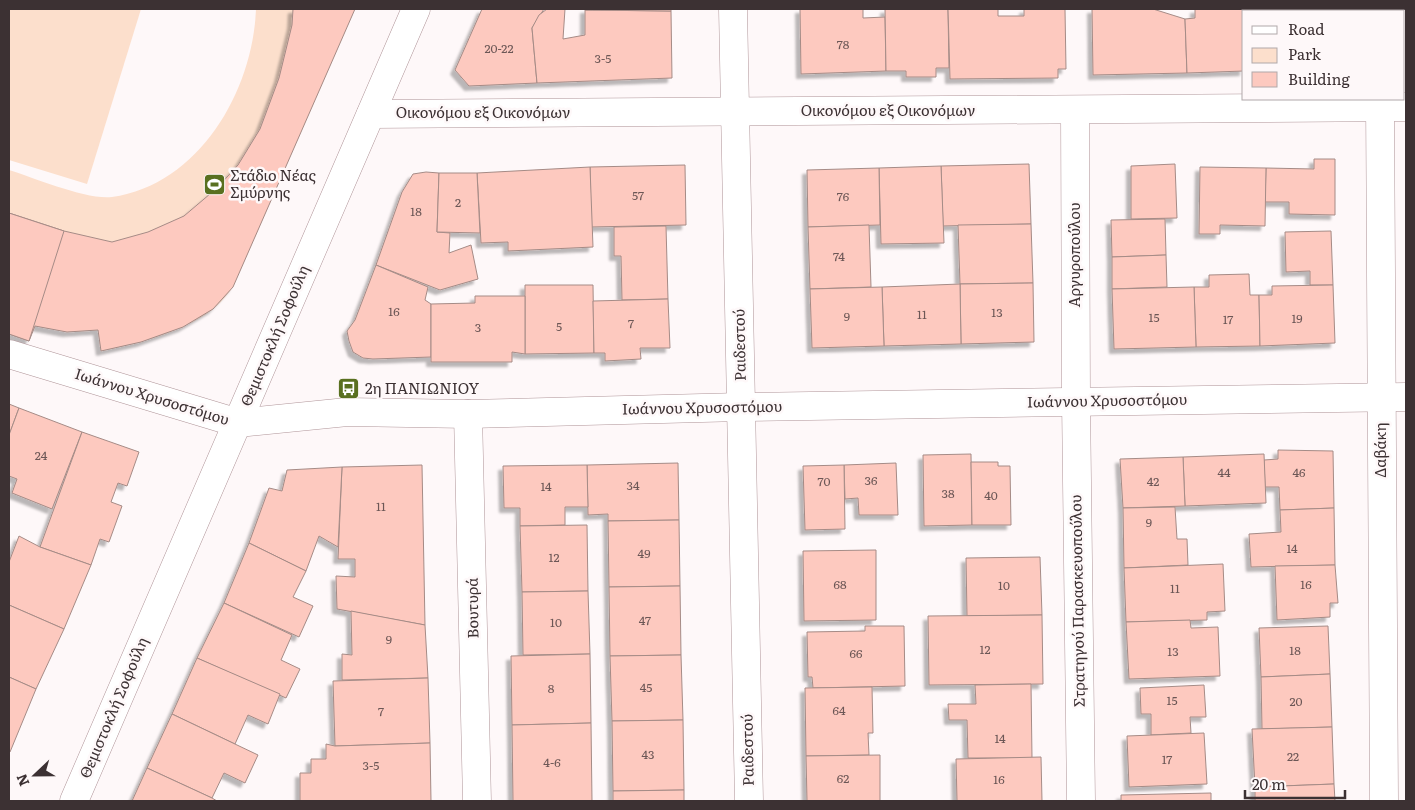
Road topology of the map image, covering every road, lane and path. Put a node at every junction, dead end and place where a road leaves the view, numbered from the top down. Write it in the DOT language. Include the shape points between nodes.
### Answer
graph roads {
  1 [pos="416,9"];
  2 [pos="733,9"];
  3 [pos="1389,104"];
  4 [pos="1075,110"];
  5 [pos="736,111"];
  6 [pos="371,114"];
  7 [pos="9,354"];
  8 [pos="1393,397"];
  9 [pos="1076,401"];
  10 [pos="741,407"];
  11 [pos="468,414"];
  12 [pos="238,423"];
  13 [pos="74,801"];
  14 [pos="477,801"];
  15 [pos="749,801"];
  16 [pos="1081,801"];
  17 [pos="1384,801"];
  1 -- 6 [label="street, Θεμιστοκλή Σοφούλη"];
  2 -- 5 [label="street, Ραιδεστού"];
  3 -- 4 [label="street, Οικονόμου εξ Οικονόμων"];
  3 -- 8 [label="street, Δαβάκη"];
  4 -- 5 [label="street, Οικονόμου εξ Οικονόμων"];
  4 -- 9 [label="street, Αργυροπούλου"];
  5 -- 6 [label="street, Οικονόμου εξ Οικονόμων"];
  5 -- 10 [label="street, Ραιδεστού"];
  6 -- 12 [label="street, Θεμιστοκλή Σοφούλη"];
  7 -- 12 [label="street, Ιωάννου Χρυσοστόμου"];
  8 -- 9 [label="street, Ιωάννου Χρυσοστόμου"];
  8 -- 17 [label="street, Δαβάκη"];
  9 -- 10 [label="street, Ιωάννου Χρυσοστόμου"];
  9 -- 16 [label="street, Στρατηγού Παρασκευοπούλου"];
  10 -- 11 [label="street, Ιωάννου Χρυσοστόμου"];
  10 -- 15 [label="street, Ραιδεστού"];
  11 -- 12 [label="street, Ιωάννου Χρυσοστόμου" via="347,412"];
  11 -- 14 [label="street, Βουτυρά"];
  12 -- 13 [label="street, Θεμιστοκλή Σοφούλη"];
}
